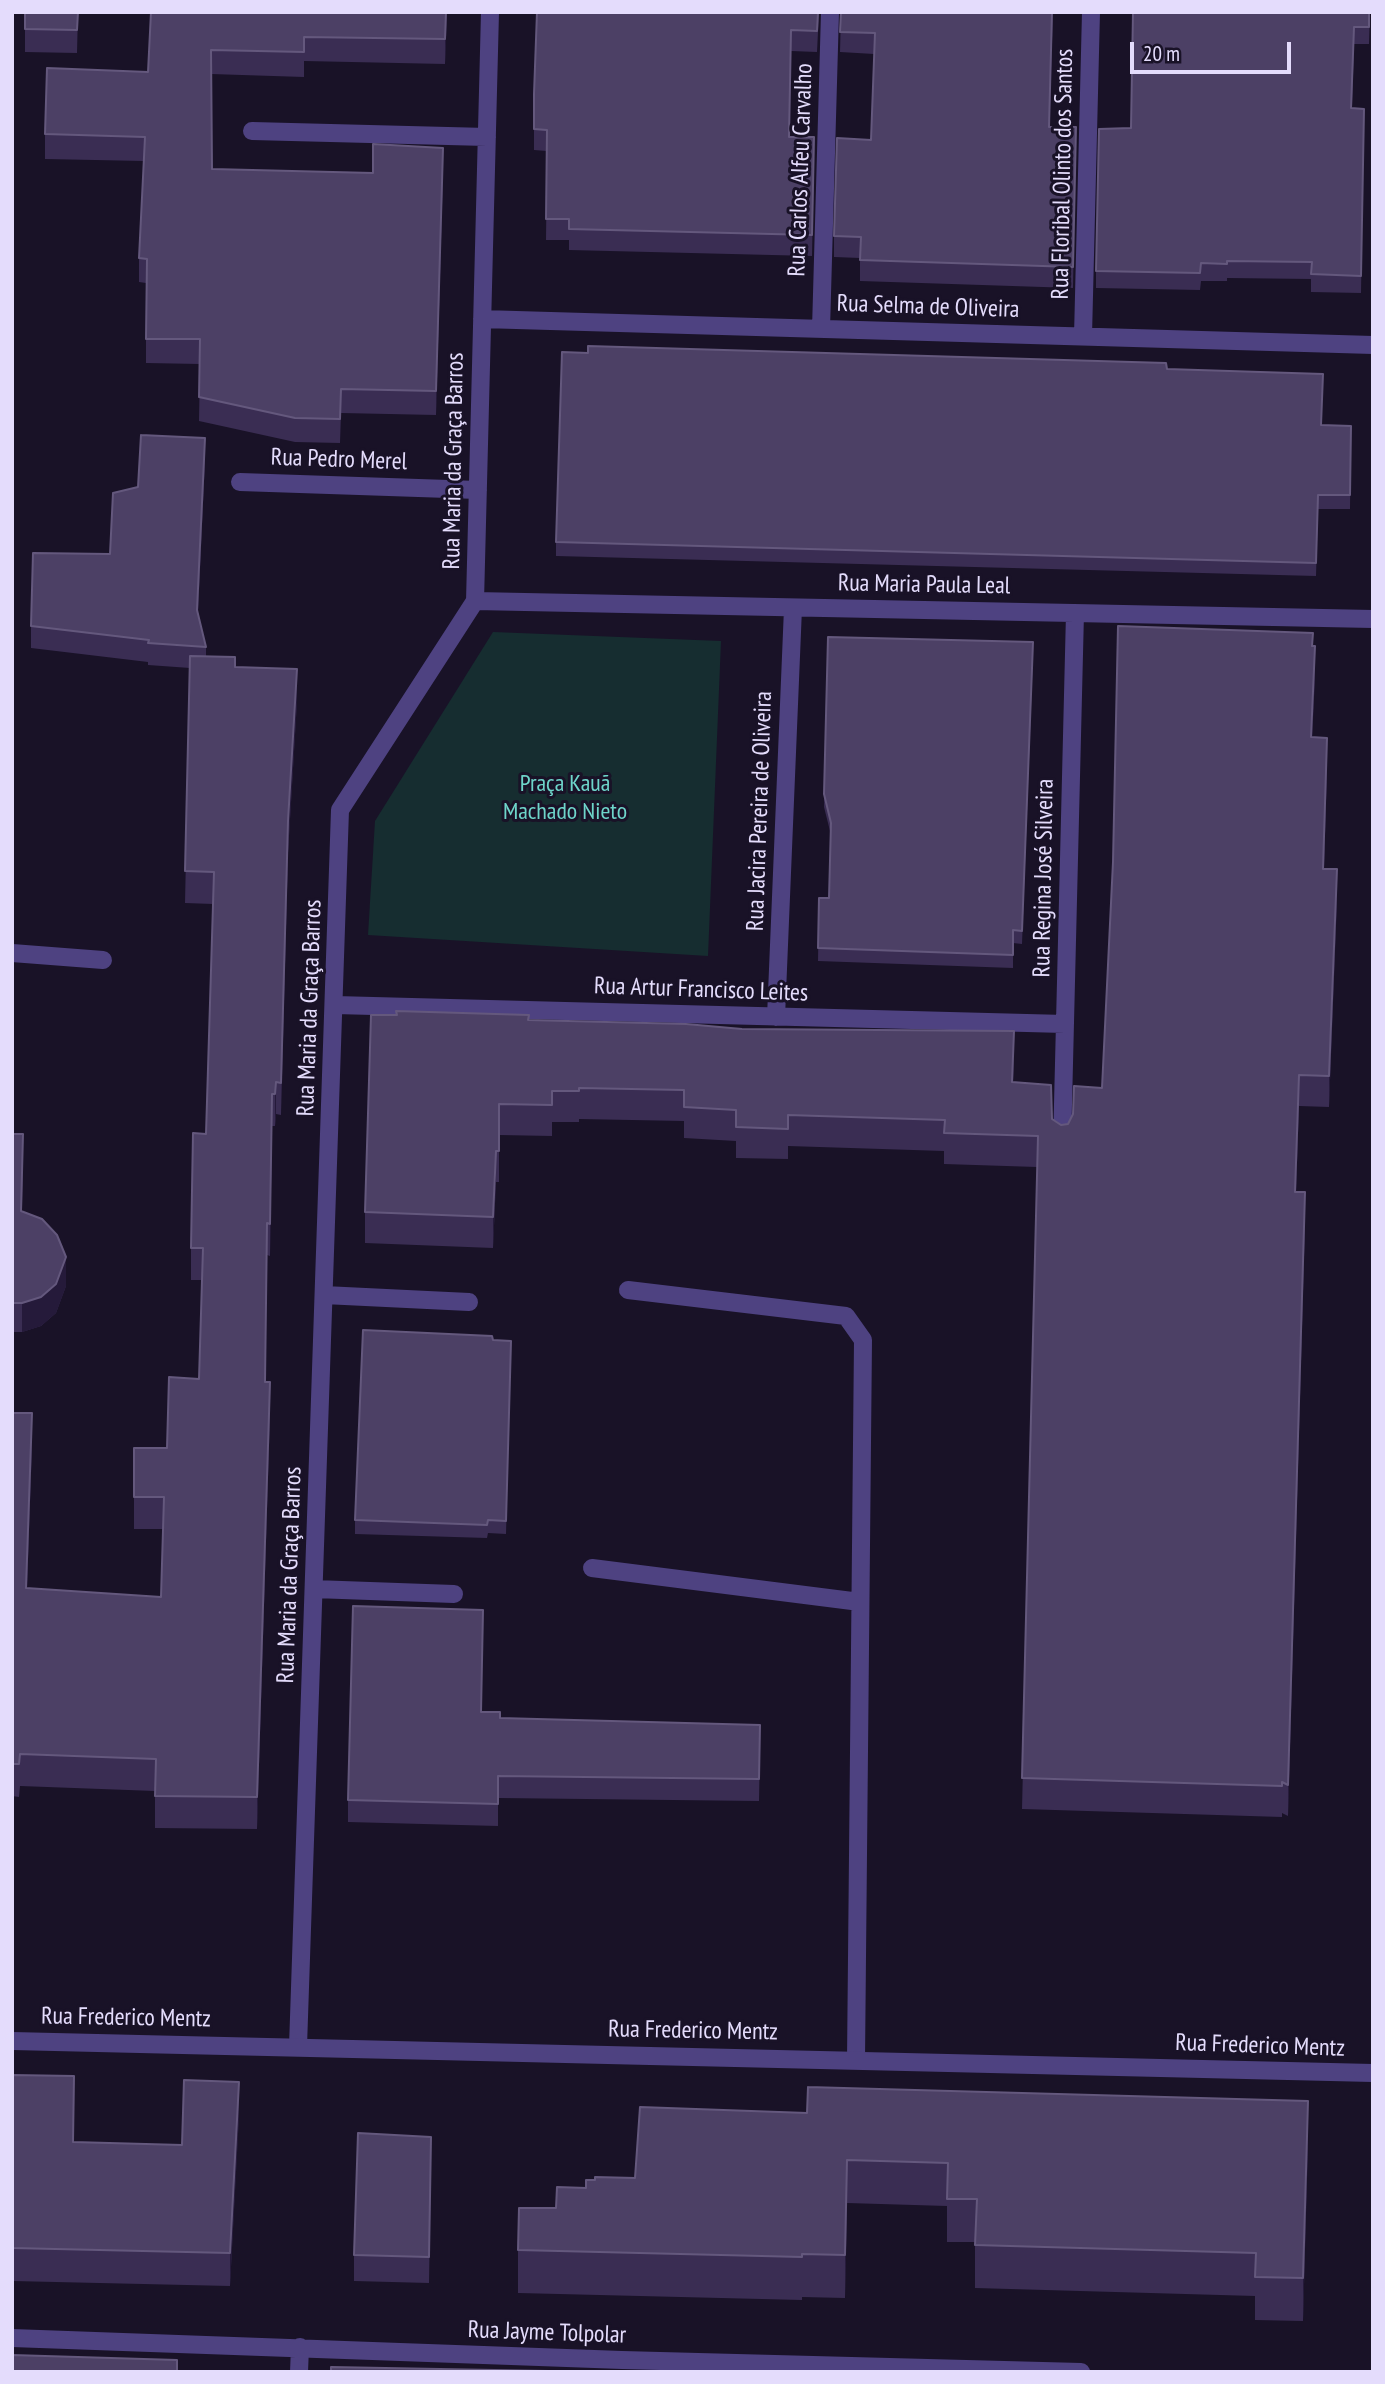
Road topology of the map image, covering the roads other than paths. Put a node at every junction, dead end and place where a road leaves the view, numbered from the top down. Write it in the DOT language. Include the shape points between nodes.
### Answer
graph roads {
  1 [pos="490,12"];
  2 [pos="830,12"];
  3 [pos="1091,12"];
  4 [pos="252,131"];
  5 [pos="487,137"];
  6 [pos="482,319"];
  7 [pos="821,329"];
  8 [pos="1083,336"];
  9 [pos="1373,345"];
  10 [pos="240,481"];
  11 [pos="478,490"];
  12 [pos="475,601"];
  13 [pos="793,608"];
  14 [pos="1075,613"];
  15 [pos="1373,619"];
  16 [pos="12,953"];
  17 [pos="103,960"];
  18 [pos="335,1005"];
  19 [pos="776,1017"];
  20 [pos="1065,1024"];
  21 [pos="1062,1145"];
  22 [pos="628,1290"];
  23 [pos="324,1295"];
  24 [pos="469,1302"];
  25 [pos="592,1568"];
  26 [pos="314,1589"];
  27 [pos="454,1594"];
  28 [pos="860,1602"];
  29 [pos="12,2040"];
  30 [pos="298,2046"];
  31 [pos="856,2060"];
  32 [pos="1373,2073"];
  33 [pos="12,2338"];
  34 [pos="300,2347"];
  35 [pos="622,2366"];
  36 [pos="299,2372"];
  37 [pos="1081,2372"];
  1 -- 5 [label="street, Rua Maria da Graça Barros"];
  2 -- 7 [label="street, Rua Carlos Alfeu Carvalho"];
  3 -- 8 [label="street, Rua Floribal Olinto dos Santos"];
  4 -- 5 [label="street"];
  5 -- 6 [label="street, Rua Maria da Graça Barros"];
  6 -- 7 [label="street, Rua Selma de Oliveira"];
  6 -- 11 [label="street, Rua Maria da Graça Barros"];
  7 -- 8 [label="street, Rua Selma de Oliveira"];
  8 -- 9 [label="street, Rua Selma de Oliveira"];
  10 -- 11 [label="street, Rua Pedro Merel"];
  11 -- 12 [label="street, Rua Maria da Graça Barros"];
  12 -- 13 [label="street, Rua Maria Paula Leal"];
  12 -- 18 [label="street, Rua Maria da Graça Barros" via="340,810"];
  13 -- 14 [label="street, Rua Maria Paula Leal"];
  13 -- 19 [label="street, Rua Jacira Pereira de Oliveira"];
  14 -- 15 [label="street, Rua Maria Paula Leal"];
  14 -- 20 [label="street, Rua Regina José Silveira"];
  16 -- 17 [label="street"];
  18 -- 19 [label="street, Rua Artur Francisco Leites"];
  18 -- 23 [label="street, Rua Maria da Graça Barros"];
  19 -- 20 [label="street, Rua Artur Francisco Leites"];
  20 -- 21 [label="street, Rua Regina José Silveira"];
  22 -- 28 [label="street" via="845,1316 863,1340"];
  23 -- 24 [label="street"];
  23 -- 26 [label="street, Rua Maria da Graça Barros"];
  25 -- 28 [label="street"];
  26 -- 27 [label="street"];
  26 -- 30 [label="street, Rua Maria da Graça Barros"];
  28 -- 31 [label="street"];
  29 -- 30 [label="street, Rua Frederico Mentz"];
  30 -- 31 [label="street, Rua Frederico Mentz"];
  31 -- 32 [label="street, Rua Frederico Mentz"];
  33 -- 34 [label="street, Rua Jayme Tolpolar"];
  34 -- 35 [label="street, Rua Jayme Tolpolar"];
  34 -- 36 [label="street"];
  35 -- 37 [label="street, Rua Jayme Tolpolar"];
}
